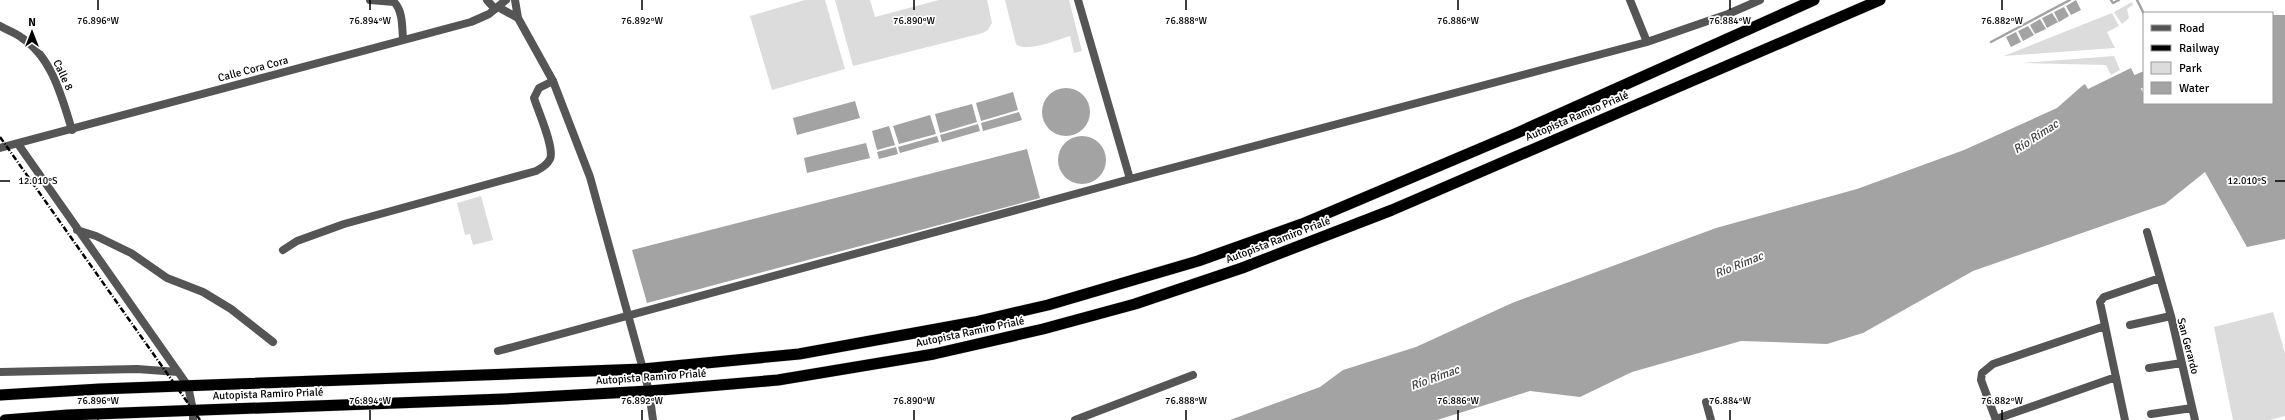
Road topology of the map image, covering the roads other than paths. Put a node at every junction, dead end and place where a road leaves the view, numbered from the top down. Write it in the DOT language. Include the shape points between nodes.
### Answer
graph roads {
  1 [pos="370,0"];
  2 [pos="487,0"];
  3 [pos="506,0"];
  4 [pos="515,0"];
  5 [pos="1078,0"];
  6 [pos="1630,0"];
  7 [pos="1760,0"];
  8 [pos="1814,0"];
  9 [pos="1880,0"];
  10 [pos="496,8"];
  11 [pos="518,18"];
  12 [pos="0,26"];
  13 [pos="403,39"];
  14 [pos="1647,42"];
  15 [pos="554,81"];
  16 [pos="72,130"];
  17 [pos="18,144"];
  18 [pos="0,148"];
  19 [pos="1130,179"];
  20 [pos="77,230"];
  21 [pos="2147,232"];
  22 [pos="283,250"];
  23 [pos="2160,278"];
  24 [pos="629,316"];
  25 [pos="2171,316"];
  26 [pos="2130,325"];
  27 [pos="2105,326"];
  28 [pos="273,342"];
  29 [pos="498,351"];
  30 [pos="2182,362"];
  31 [pos="2149,368"];
  32 [pos="643,369"];
  33 [pos="0,372"];
  34 [pos="178,372"];
  35 [pos="1193,375"];
  36 [pos="2116,377"];
  37 [pos="188,386"];
  38 [pos="649,391"];
  39 [pos="0,395"];
  40 [pos="1706,402"];
  41 [pos="2192,408"];
  42 [pos="2152,414"];
  43 [pos="193,415"];
  44 [pos="1996,419"];
  45 [pos="5,420"];
  46 [pos="653,420"];
  47 [pos="1075,420"];
  48 [pos="1711,420"];
  49 [pos="2126,420"];
  50 [pos="2195,420"];
  1 -- 13 [label="street" via="394,2 400,11"];
  2 -- 10 [label="street"];
  3 -- 10 [label="street, Calle Cora Cora"];
  4 -- 11 [label="street"];
  5 -- 19 [label="street"];
  6 -- 14 [label="street"];
  7 -- 14 [label="street"];
  8 -- 32 [label="highway, Autopista Ramiro Prialé" via="1395,186 1302,224 1198,261 1048,305 919,334 799,354"];
  9 -- 38 [label="highway, Autopista Ramiro Prialé" via="1392,210 1242,268 1135,304 1043,329 934,354 778,380"];
  10 -- 11 [label="street"];
  10 -- 13 [label="street, Calle Cora Cora" via="471,22"];
  11 -- 15 [label="street"];
  12 -- 16 [label="street, Calle 8" via="23,38 39,53 58,88"];
  13 -- 16 [label="street, Calle Cora Cora"];
  14 -- 19 [label="street"];
  15 -- 22 [label="street" via="540,88 534,98 552,150 550,159 536,171 344,224 297,241"];
  15 -- 24 [label="street" via="590,177"];
  16 -- 17 [label="street, Calle Cora Cora"];
  17 -- 18 [label="street, Calle Cora Cora"];
  17 -- 20 [label="street"];
  19 -- 24 [label="street"];
  20 -- 28 [label="street" via="96,236 130,253 167,278 203,292 231,309"];
  20 -- 34 [label="street"];
  21 -- 23 [label="street"];
  23 -- 25 [label="street"];
  23 -- 27 [label="street" via="2104,297 2100,302"];
  24 -- 29 [label="street"];
  24 -- 32 [label="street"];
  25 -- 26 [label="street, San Gerardo"];
  25 -- 30 [label="street, San Gerardo"];
  27 -- 36 [label="street"];
  27 -- 44 [label="street" via="1993,364 1982,373 1981,380"];
  30 -- 31 [label="street"];
  30 -- 41 [label="street, San Gerardo"];
  32 -- 37 [label="highway, Autopista Ramiro Prialé"];
  32 -- 38 [label="street"];
  33 -- 34 [label="street" via="137,369"];
  34 -- 37 [label="street"];
  35 -- 47 [label="street"];
  36 -- 44 [label="street"];
  36 -- 49 [label="street"];
  37 -- 39 [label="highway, Autopista Ramiro Prialé"];
  37 -- 43 [label="street"];
  38 -- 43 [label="highway, Autopista Ramiro Prialé"];
  38 -- 46 [label="street"];
  40 -- 48 [label="street"];
  41 -- 42 [label="street"];
  41 -- 50 [label="street, San Gerardo"];
  43 -- 45 [label="highway, Autopista Ramiro Prialé" via="68,415"];
}
